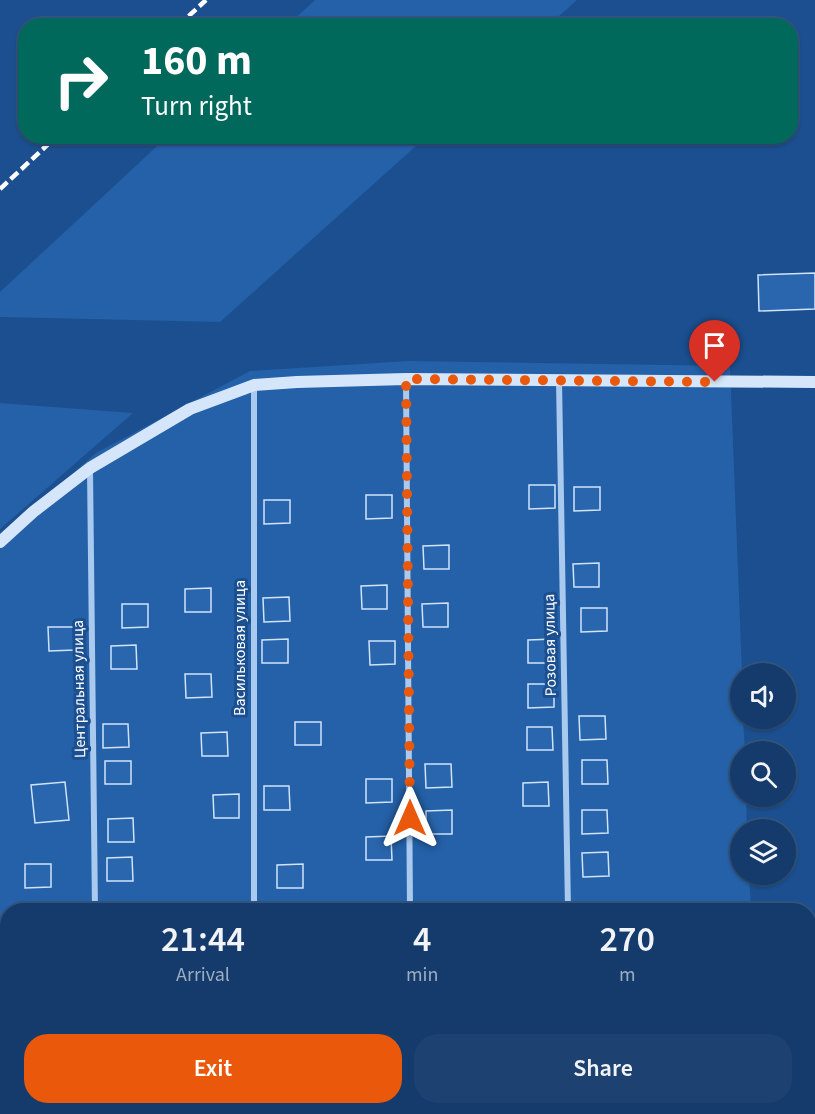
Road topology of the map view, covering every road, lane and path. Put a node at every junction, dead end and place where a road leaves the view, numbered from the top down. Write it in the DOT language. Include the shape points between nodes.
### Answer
graph roads {
  1 [pos="406,379"];
  2 [pos="559,380"];
  3 [pos="815,382"];
  4 [pos="254,386"];
  5 [pos="90,468"];
  6 [pos="0,542"];
  7 [pos="95,903"];
  8 [pos="254,903"];
  9 [pos="410,903"];
  10 [pos="568,903"];
  1 -- 2 [label="street"];
  1 -- 4 [label="street"];
  1 -- 9 [label="street"];
  2 -- 3 [label="street"];
  2 -- 10 [label="street, Розовая улица"];
  4 -- 5 [label="street" via="190,410"];
  4 -- 8 [label="street, Васильковая улица"];
  5 -- 6 [label="street"];
  5 -- 7 [label="street, Центральная улица"];
}
